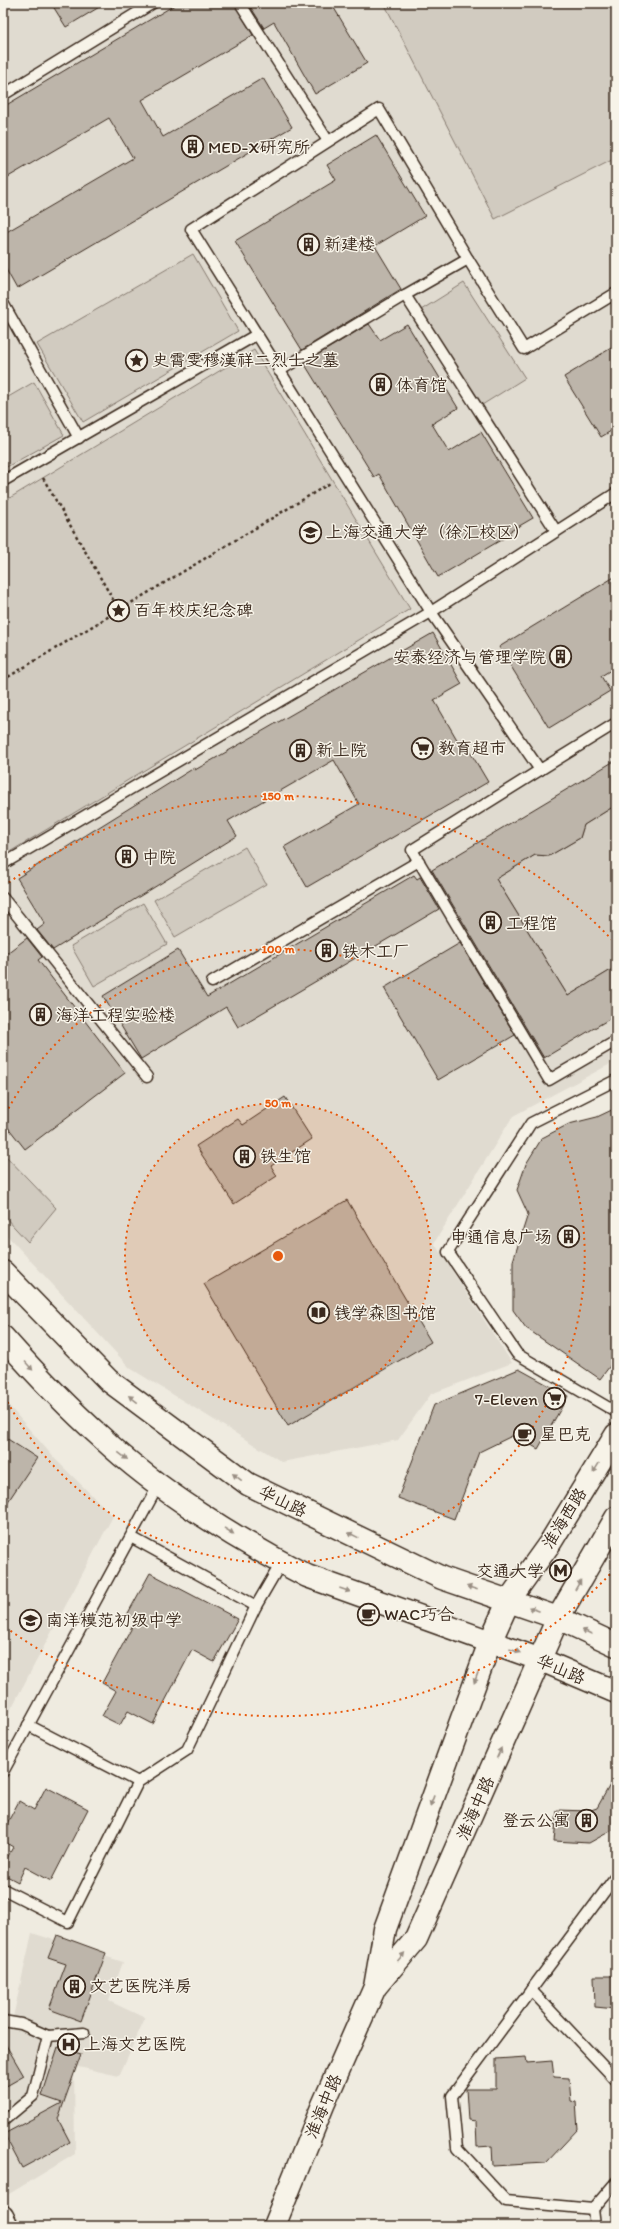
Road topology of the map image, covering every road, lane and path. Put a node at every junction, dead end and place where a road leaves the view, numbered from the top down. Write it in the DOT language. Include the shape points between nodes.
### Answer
graph roads {
  1 [pos="153,3"];
  2 [pos="240,3"];
  3 [pos="3,95"];
  4 [pos="328,142"];
  5 [pos="468,259"];
  6 [pos="616,293"];
  7 [pos="405,295"];
  8 [pos="3,303"];
  9 [pos="256,335"];
  10 [pos="279,371"];
  11 [pos="79,438"];
  12 [pos="343,475"];
  13 [pos="43,478"];
  14 [pos="3,481"];
  15 [pos="616,493"];
  16 [pos="556,532"];
  17 [pos="119,610"];
  18 [pos="431,612"];
  19 [pos="3,680"];
  20 [pos="616,724"];
  21 [pos="540,770"];
  22 [pos="419,861"];
  23 [pos="3,864"];
  24 [pos="3,898"];
  25 [pos="212,982"];
  26 [pos="616,1041"];
  27 [pos="147,1078"];
  28 [pos="616,1080"];
  29 [pos="3,1272"];
  30 [pos="3,1337"];
  31 [pos="616,1412"];
  32 [pos="616,1435"];
  33 [pos="159,1484"];
  34 [pos="616,1518"];
  35 [pos="131,1537"];
  36 [pos="281,1563"];
  37 [pos="509,1600"];
  38 [pos="256,1606"];
  39 [pos="558,1618"];
  40 [pos="490,1642"];
  41 [pos="616,1645"];
  42 [pos="541,1660"];
  43 [pos="616,1692"];
  44 [pos="28,1725"];
  45 [pos="3,1772"];
  46 [pos="138,1782"];
  47 [pos="615,1880"];
  48 [pos="3,1889"];
  49 [pos="375,1987"];
  50 [pos="531,1990"];
  51 [pos="3,2021"];
  52 [pos="84,2033"];
  53 [pos="48,2036"];
  54 [pos="616,2080"];
  55 [pos="3,2121"];
  56 [pos="616,2182"];
  57 [pos="593,2209"];
  58 [pos="3,2216"];
  59 [pos="8,2226"];
  60 [pos="274,2226"];
  61 [pos="595,2226"];
  1 -- 3 [label="lane"];
  2 -- 4 [label="lane"];
  4 -- 5 [label="lane" via="379,109"];
  4 -- 9 [label="lane" via="191,229"];
  5 -- 6 [label="lane" via="524,350"];
  5 -- 7 [label="lane"];
  7 -- 10 [label="lane"];
  7 -- 16 [label="lane"];
  8 -- 11 [label="lane"];
  9 -- 10 [label="lane"];
  9 -- 11 [label="lane"];
  10 -- 12 [label="lane"];
  11 -- 14 [label="lane"];
  12 -- 17 [label="path"];
  12 -- 18 [label="lane"];
  13 -- 17 [label="path"];
  15 -- 16 [label="lane"];
  16 -- 18 [label="lane"];
  17 -- 19 [label="path"];
  18 -- 21 [label="lane"];
  18 -- 23 [label="lane"];
  20 -- 21 [label="lane"];
  21 -- 22 [label="lane" via="412,850"];
  22 -- 25 [label="lane"];
  22 -- 26 [label="lane" via="549,1080"];
  24 -- 27 [label="lane"];
  28 -- 31 [label="lane" via="531,1123 448,1252 517,1354"];
  37 -- 29 [label="main road, 华山路, one-way" via="442,1578 248,1484 108,1380"];
  30 -- 33 [label="main road, 华山路, one-way" via="34,1372 101,1438"];
  32 -- 37 [label="main road, 淮海西路, one-way" via="550,1543"];
  33 -- 35 [label="lane"];
  33 -- 36 [label="main road, 华山路, one-way"];
  39 -- 34 [label="main road, one-way"];
  35 -- 38 [label="lane"];
  35 -- 44 [label="lane"];
  36 -- 38 [label="lane"];
  36 -- 40 [label="main road, 华山路, one-way" via="307,1576"];
  39 -- 37 [label="main road, 华山路, one-way"];
  37 -- 40 [label="main road, 淮海中路"];
  38 -- 46 [label="lane" via="187,1750"];
  41 -- 39 [label="main road, 华山路, one-way"];
  39 -- 42 [label="main road, 淮海中路"];
  40 -- 42 [label="main road, 华山路, one-way"];
  40 -- 49 [label="main road, 淮海中路, one-way" via="385,1929"];
  42 -- 43 [label="main road, 华山路"];
  49 -- 42 [label="main road, 淮海中路, one-way" via="416,1939"];
  44 -- 45 [label="lane"];
  44 -- 46 [label="lane"];
  46 -- 48 [label="lane" via="68,1922"];
  47 -- 50 [label="lane"];
  49 -- 60 [label="main road, 淮海中路"];
  50 -- 54 [label="lane"];
  50 -- 57 [label="lane" via="452,2096 457,2148 506,2201"];
  51 -- 53 [label="lane" via="21,2024"];
  52 -- 53 [label="lane"];
  53 -- 55 [label="lane" via="33,2096"];
  56 -- 57 [label="lane"];
  57 -- 61 [label="lane"];
  58 -- 59 [label="street"];
}
